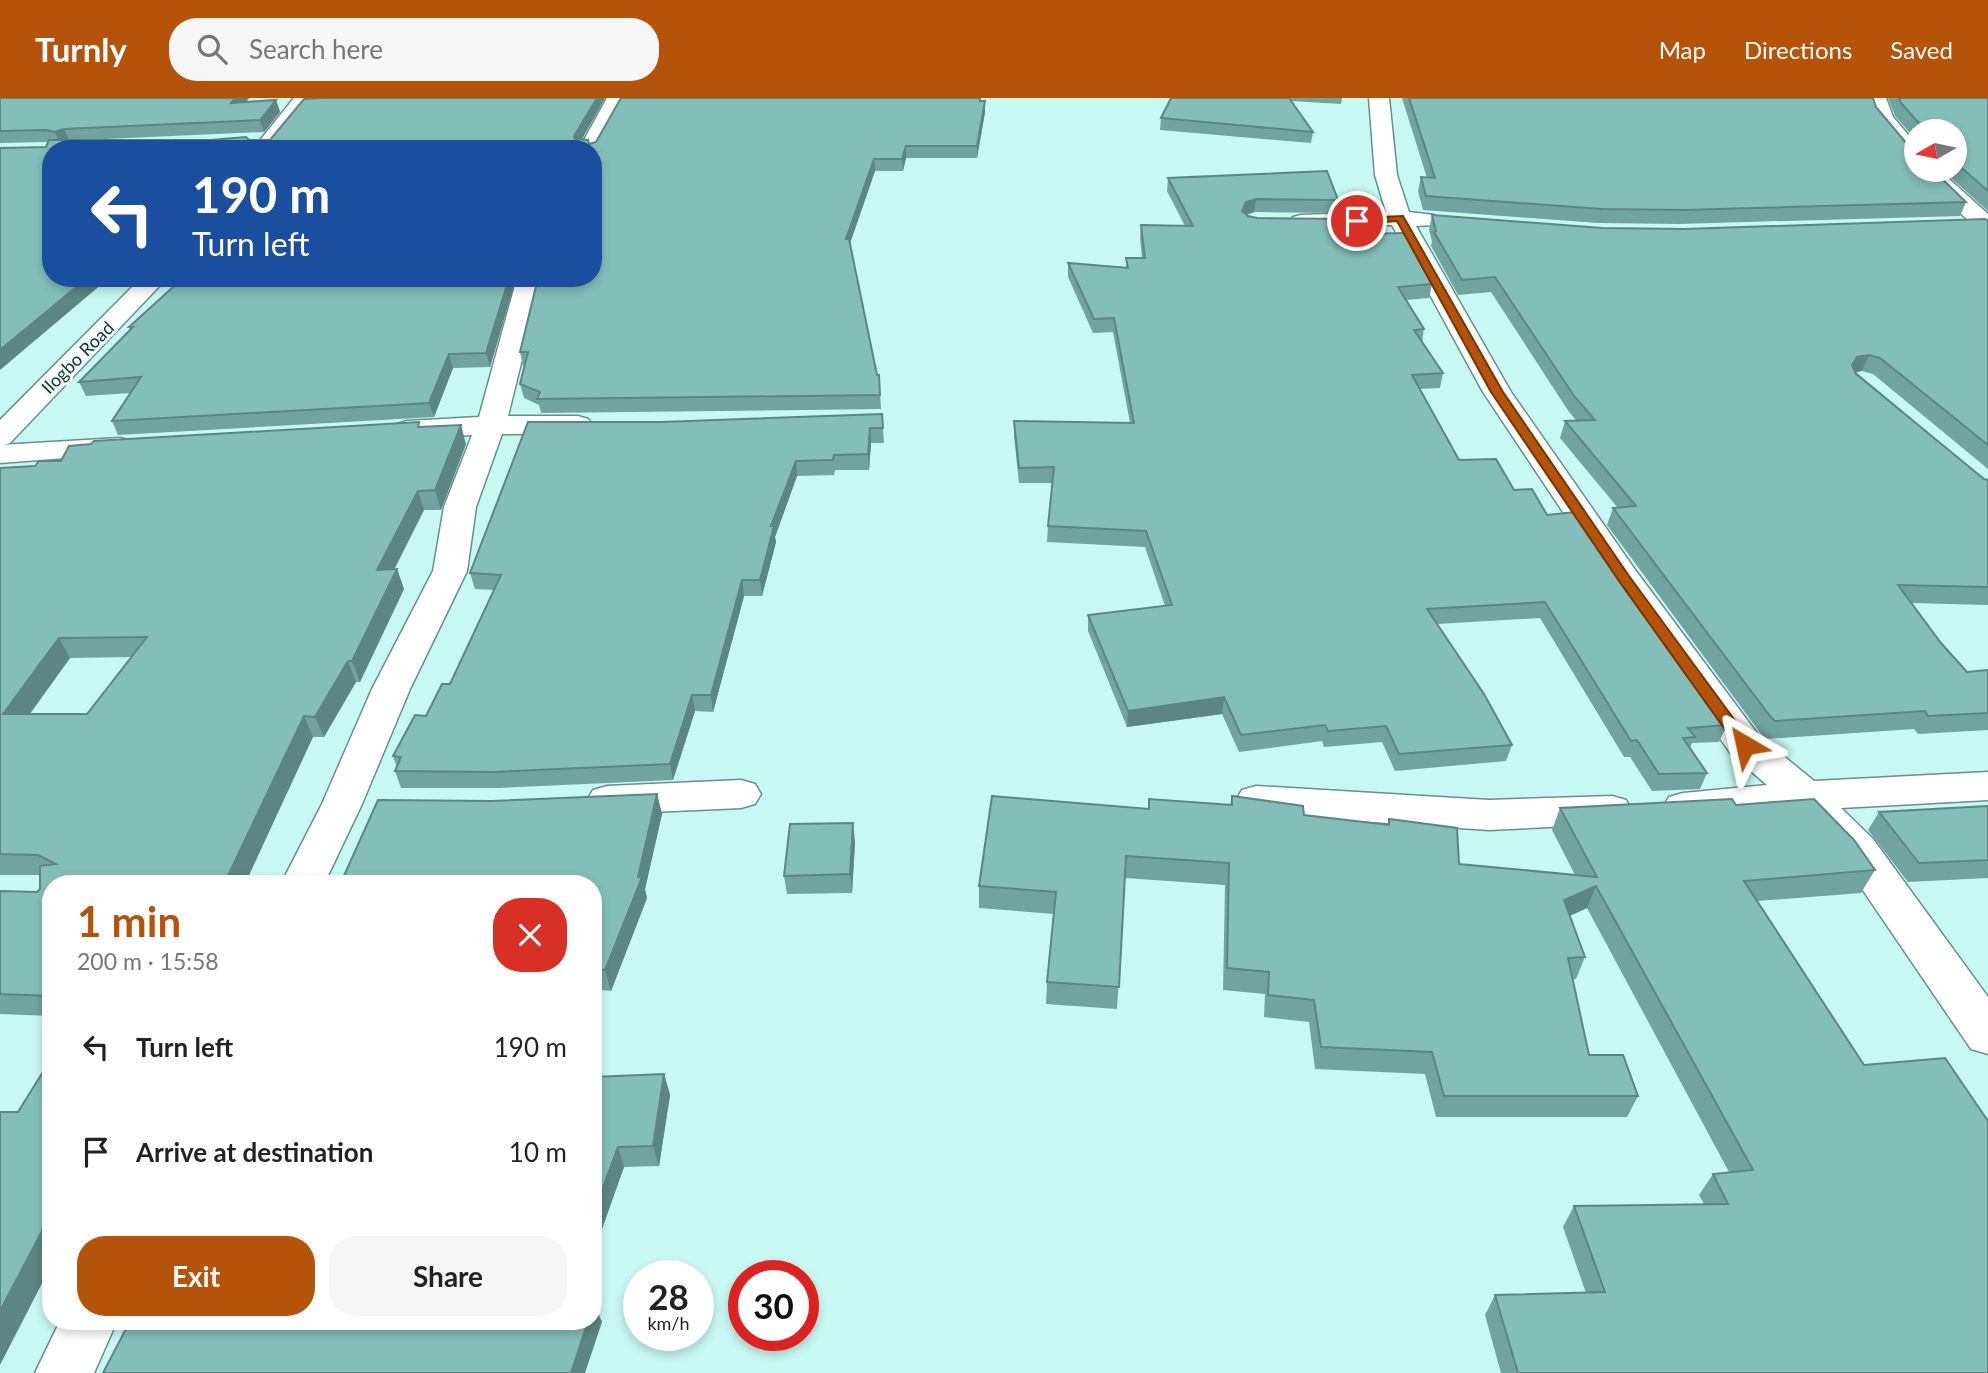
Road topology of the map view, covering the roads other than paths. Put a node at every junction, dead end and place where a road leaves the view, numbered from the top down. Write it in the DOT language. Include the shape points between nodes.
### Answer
graph roads {
  1 [pos="304,98"];
  2 [pos="617,98"];
  3 [pos="1379,98"];
  4 [pos="1876,98"];
  5 [pos="261,140"];
  6 [pos="594,140"];
  7 [pos="1904,143"];
  8 [pos="1940,182"];
  9 [pos="1400,218"];
  10 [pos="1282,222"];
  11 [pos="1453,222"];
  12 [pos="1956,225"];
  13 [pos="1986,225"];
  14 [pos="146,287"];
  15 [pos="528,287"];
  16 [pos="491,425"];
  17 [pos="611,425"];
  18 [pos="382,432"];
  19 [pos="0,437"];
  20 [pos="150,445"];
  21 [pos="0,454"];
  22 [pos="1988,786"];
  23 [pos="741,794"];
  24 [pos="1805,796"];
  25 [pos="1256,800"];
  26 [pos="565,801"];
  27 [pos="309,875"];
  28 [pos="1988,1035"];
  29 [pos="85,1330"];
  30 [pos="64,1373"];
  1 -- 5 [label="street"];
  2 -- 6 [label="street"];
  3 -- 9 [label="street" via="1386,175"];
  4 -- 7 [label="street" via="1884,119"];
  8 -- 13 [label="street"];
  9 -- 10 [label="street"];
  9 -- 11 [label="street"];
  9 -- 24 [label="street" via="1497,392 1624,578 1745,745"];
  12 -- 13 [label="street"];
  14 -- 19 [label="street, Ilogbo Road"];
  15 -- 16 [label="street"];
  16 -- 17 [label="street"];
  16 -- 18 [label="street"];
  16 -- 27 [label="street" via="460,507 450,571 391,689 362,804"];
  20 -- 21 [label="street"];
  22 -- 24 [label="street"];
  23 -- 26 [label="street"];
  24 -- 25 [label="street" via="1721,805 1489,815"];
  24 -- 28 [label="street" via="1858,850"];
  29 -- 30 [label="street"];
}
